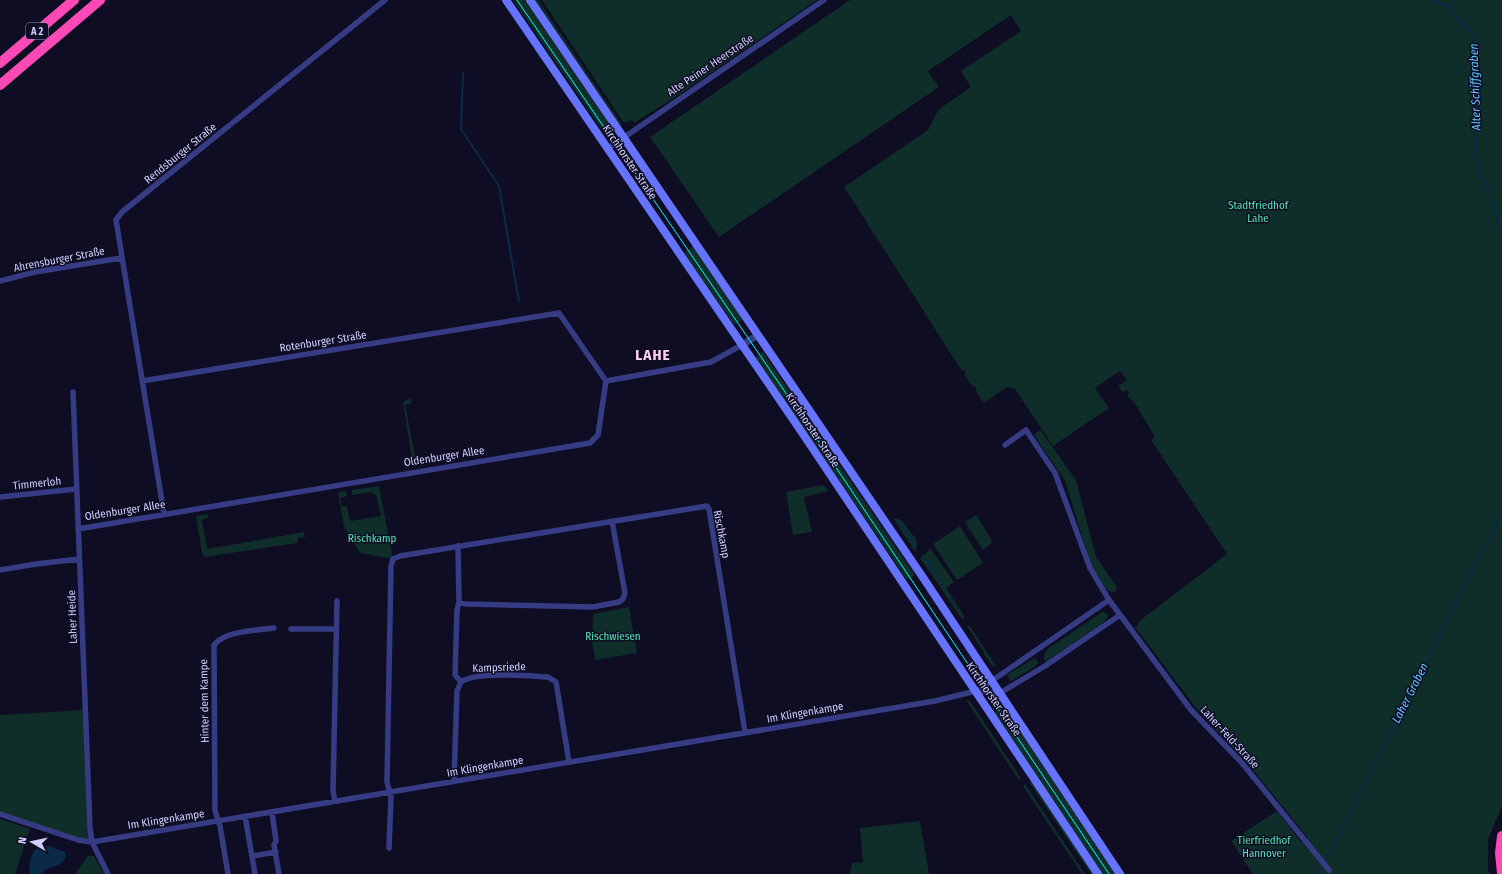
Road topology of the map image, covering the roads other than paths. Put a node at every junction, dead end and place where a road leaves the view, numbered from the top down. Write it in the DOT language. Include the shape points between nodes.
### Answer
graph roads {
  1 [pos="74,0"];
  2 [pos="100,0"];
  3 [pos="385,0"];
  4 [pos="506,0"];
  5 [pos="530,0"];
  6 [pos="824,0"];
  7 [pos="0,63"];
  8 [pos="0,85"];
  9 [pos="623,137"];
  10 [pos="607,149"];
  11 [pos="121,258"];
  12 [pos="0,281"];
  13 [pos="758,335"];
  14 [pos="742,345"];
  15 [pos="606,381"];
  16 [pos="142,382"];
  17 [pos="73,392"];
  18 [pos="1005,445"];
  19 [pos="76,489"];
  20 [pos="0,497"];
  21 [pos="164,514"];
  22 [pos="612,521"];
  23 [pos="78,529"];
  24 [pos="458,546"];
  25 [pos="79,559"];
  26 [pos="0,570"];
  27 [pos="1109,600"];
  28 [pos="337,601"];
  29 [pos="459,602"];
  30 [pos="1120,615"];
  31 [pos="274,628"];
  32 [pos="291,629"];
  33 [pos="336,629"];
  34 [pos="992,680"];
  35 [pos="461,682"];
  36 [pos="976,691"];
  37 [pos="1000,693"];
  38 [pos="745,732"];
  39 [pos="569,762"];
  40 [pos="454,781"];
  41 [pos="389,792"];
  42 [pos="335,801"];
  43 [pos="272,812"];
  44 [pos="0,814"];
  45 [pos="245,816"];
  46 [pos="218,821"];
  47 [pos="1502,836"];
  48 [pos="92,842"];
  49 [pos="389,848"];
  50 [pos="276,852"];
  51 [pos="252,856"];
  52 [pos="1329,870"];
  53 [pos="1502,873"];
  54 [pos="108,874"];
  55 [pos="228,874"];
  56 [pos="255,874"];
  57 [pos="279,874"];
  58 [pos="1098,874"];
  59 [pos="1120,874"];
  1 -- 7 [label="highway, A 2"];
  2 -- 8 [label="highway, A 2"];
  3 -- 11 [label="street, Rendsburger Straße" via="122,212 116,220"];
  4 -- 10 [label="main road, Kirchhorster Straße"];
  5 -- 9 [label="main road, Kirchhorster Straße"];
  6 -- 9 [label="street, Alte Peiner Heerstraße"];
  9 -- 10 [label="street, Alte Peiner Heerstraße"];
  9 -- 13 [label="main road, Kirchhorster Straße"];
  10 -- 14 [label="main road, Kirchhorster Straße"];
  11 -- 12 [label="street, Ahrensburger Straße" via="35,272"];
  11 -- 16 [label="street, Rendsburger Straße"];
  13 -- 14 [label="street"];
  13 -- 34 [label="main road, Kirchhorster Straße"];
  14 -- 15 [label="street" via="711,362"];
  14 -- 36 [label="main road, Kirchhorster Straße"];
  15 -- 16 [label="street, Rotenburger Straße" via="559,313"];
  15 -- 21 [label="street, Oldenburger Allee" via="598,435 590,443"];
  16 -- 21 [label="street"];
  17 -- 19 [label="street, Laher Heide"];
  18 -- 27 [label="street, Laher-Feld-Straße" via="1026,430 1055,473 1090,568"];
  19 -- 20 [label="street, Timmerloh"];
  19 -- 23 [label="street, Laher Heide"];
  21 -- 23 [label="street, Oldenburger Allee"];
  22 -- 24 [label="street, Rischkamp"];
  22 -- 29 [label="street" via="625,593 619,602 593,607"];
  22 -- 38 [label="street, Rischkamp" via="702,506 709,509"];
  23 -- 25 [label="street, Laher Heide"];
  24 -- 29 [label="street"];
  24 -- 41 [label="street, Rischkamp" via="400,556 393,559 390,566 387,782"];
  25 -- 26 [label="street"];
  25 -- 48 [label="street, Laher Heide"];
  27 -- 30 [label="street, Laher-Feld-Straße"];
  27 -- 34 [label="street"];
  28 -- 33 [label="street"];
  29 -- 35 [label="street" via="455,675"];
  30 -- 37 [label="street"];
  30 -- 52 [label="street, Laher-Feld-Straße" via="1191,710 1242,763"];
  31 -- 46 [label="street, Hinter dem Kampe" via="226,636 217,640 214,645 215,810"];
  32 -- 33 [label="street"];
  33 -- 42 [label="street" via="333,791"];
  34 -- 36 [label="street"];
  34 -- 37 [label="main road, Kirchhorster Straße"];
  35 -- 39 [label="street, Kampsriede" via="470,678 491,676 553,679 556,682"];
  35 -- 40 [label="street, Kampsriede" via="457,691"];
  36 -- 37 [label="street"];
  36 -- 38 [label="street, Im Klingenkampe"];
  36 -- 58 [label="main road, Kirchhorster Straße"];
  37 -- 59 [label="main road, Kirchhorster Straße"];
  38 -- 39 [label="street, Im Klingenkampe"];
  39 -- 40 [label="street, Im Klingenkampe"];
  40 -- 41 [label="street, Im Klingenkampe"];
  41 -- 42 [label="street, Im Klingenkampe"];
  41 -- 49 [label="street, Rischkamp"];
  42 -- 43 [label="street, Im Klingenkampe"];
  43 -- 45 [label="street, Im Klingenkampe"];
  43 -- 50 [label="street"];
  44 -- 48 [label="street, Im Klingenkampe" via="78,840"];
  45 -- 46 [label="street, Im Klingenkampe"];
  45 -- 51 [label="street"];
  46 -- 48 [label="street, Im Klingenkampe"];
  46 -- 55 [label="street"];
  47 -- 53 [label="highway"];
  48 -- 54 [label="street"];
  50 -- 51 [label="street"];
  50 -- 57 [label="street"];
  51 -- 56 [label="street"];
}
